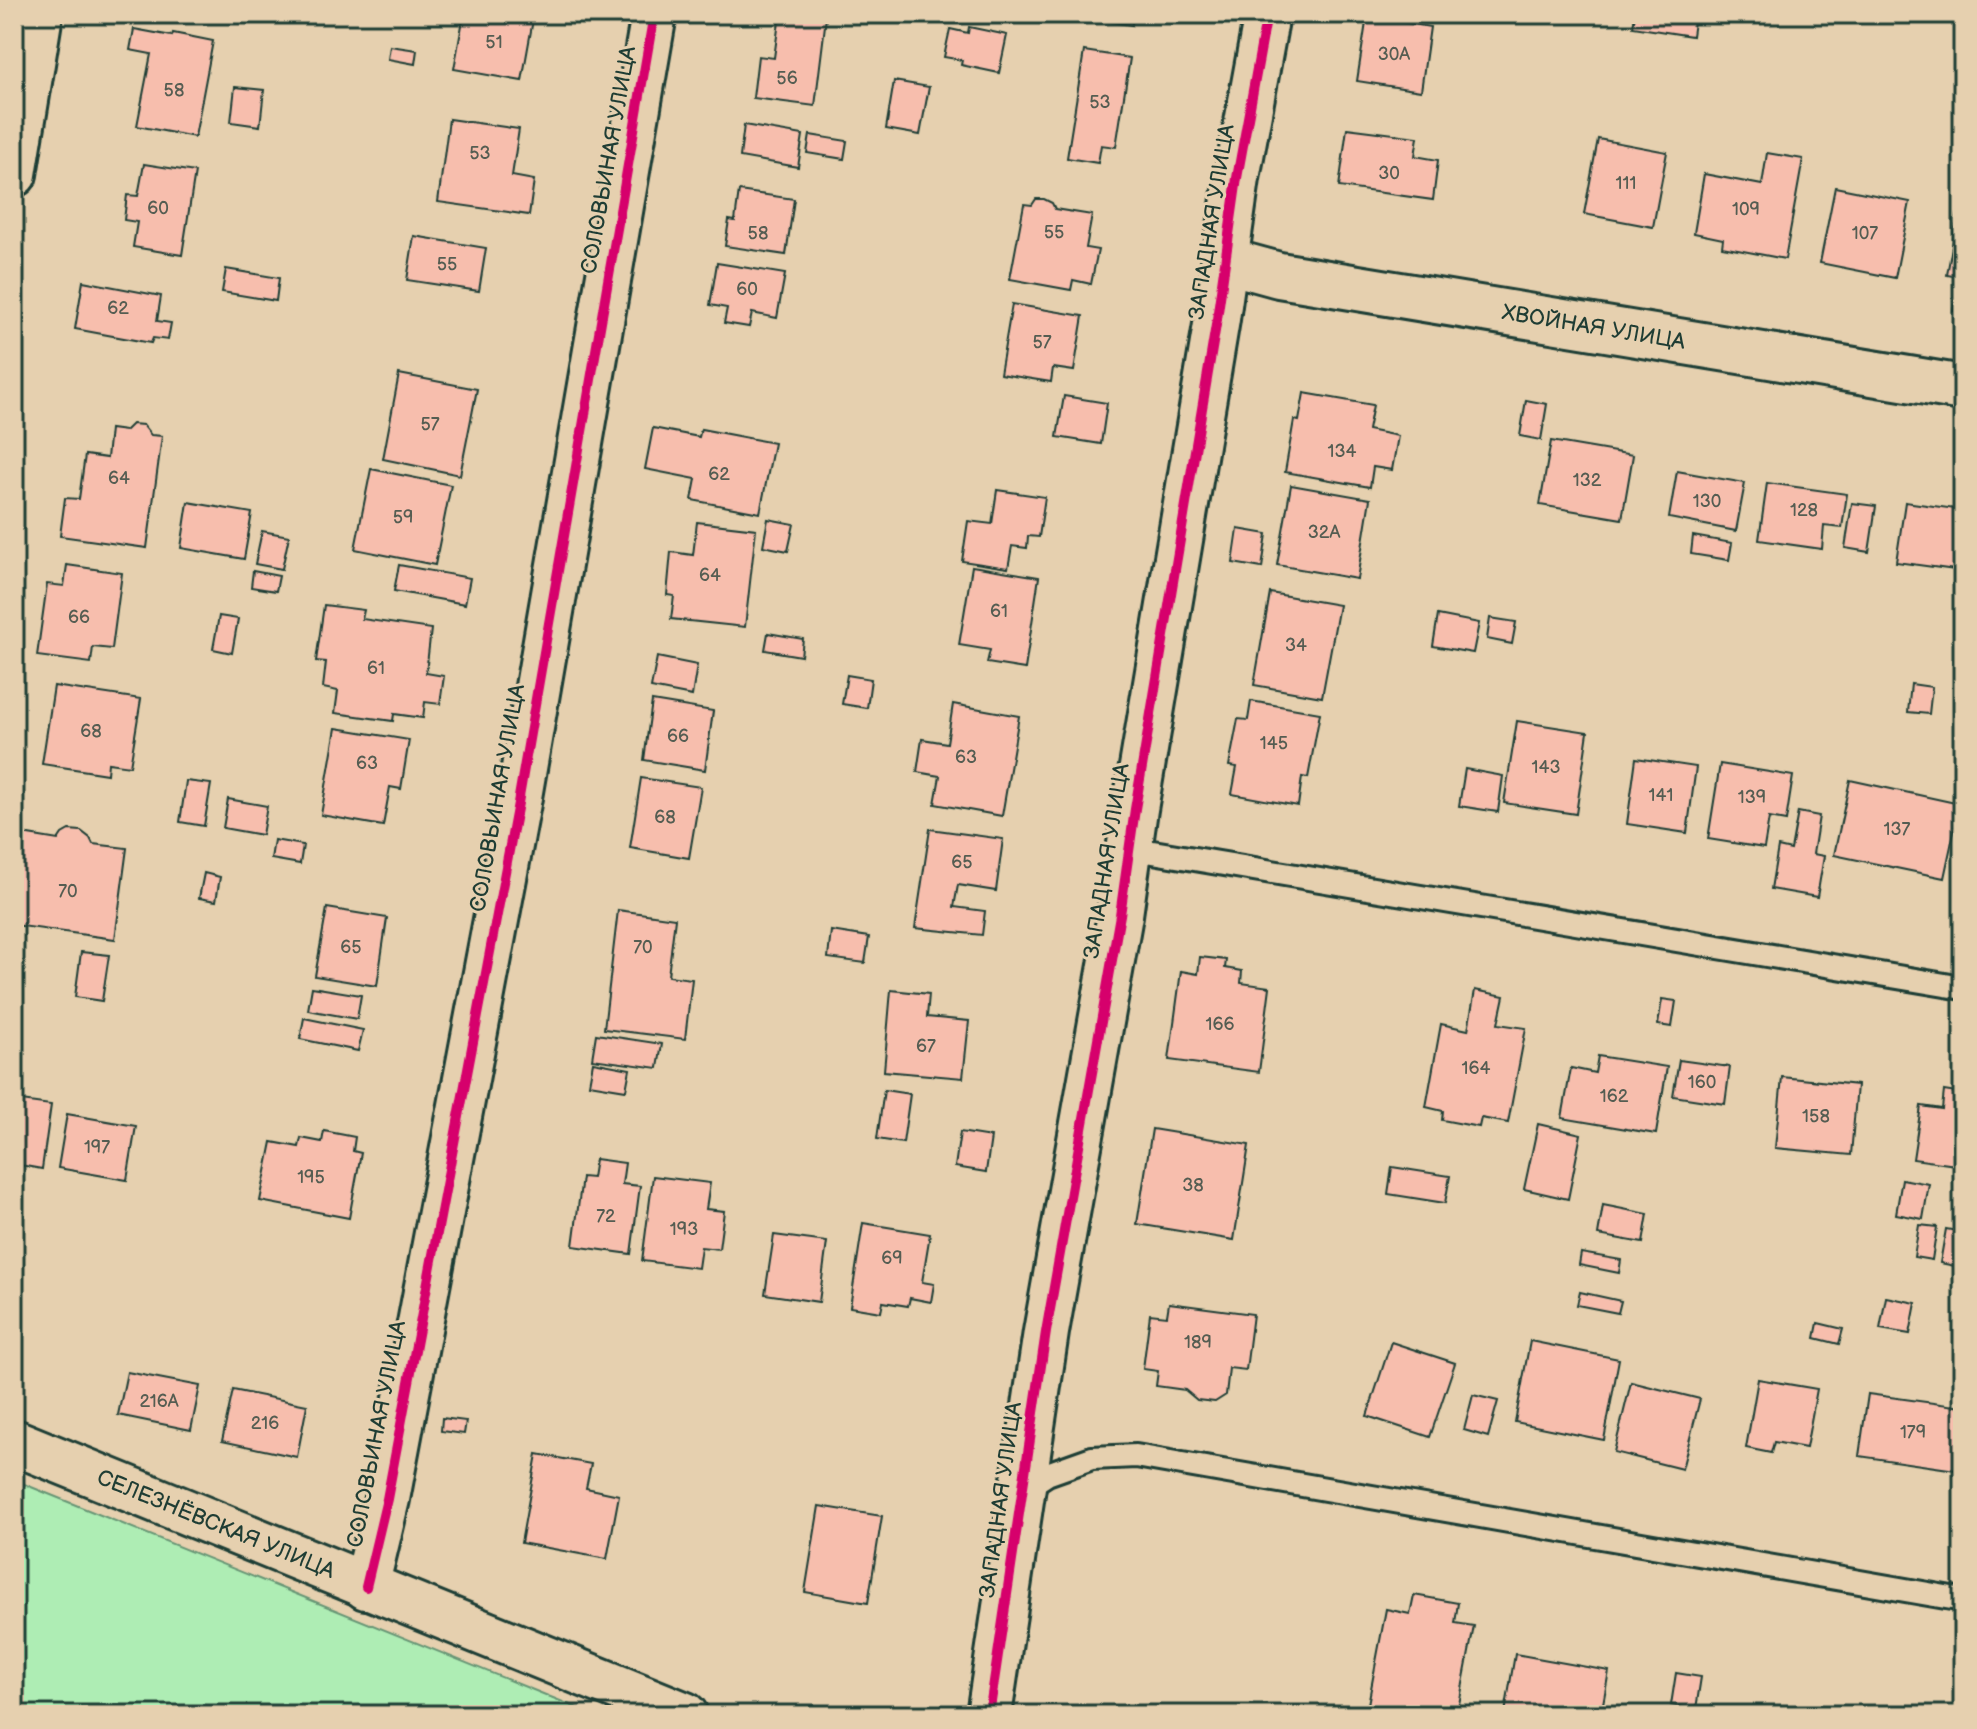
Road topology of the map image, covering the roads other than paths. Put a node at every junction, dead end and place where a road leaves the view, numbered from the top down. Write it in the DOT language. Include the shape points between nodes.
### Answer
graph roads {
  1 [pos="40,14"];
  2 [pos="654,14"];
  3 [pos="1267,14"];
  4 [pos="14,174"];
  5 [pos="1224,260"];
  6 [pos="1963,388"];
  7 [pos="1129,848"];
  8 [pos="1963,988"];
  9 [pos="14,1442"];
  10 [pos="1022,1491"];
  11 [pos="366,1587"];
  12 [pos="1963,1600"];
  13 [pos="685,1715"];
  14 [pos="989,1715"];
  1 -- 4 [label="street"];
  2 -- 11 [label="street, СОЛОВЬИНАЯ УЛИЦА" via="515,818"];
  3 -- 5 [label="street, ЗАПАДНАЯ УЛИЦА"];
  5 -- 6 [label="street, ХВОЙНАЯ УЛИЦА" via="1279,275"];
  5 -- 7 [label="street, ЗАПАДНАЯ УЛИЦА"];
  7 -- 8 [label="lane"];
  7 -- 10 [label="street, ЗАПАДНАЯ УЛИЦА"];
  9 -- 11 [label="street, СЕЛЕЗНЁВСКАЯ УЛИЦА"];
  10 -- 12 [label="lane" via="1047,1474 1092,1458 1136,1456"];
  10 -- 14 [label="street, ЗАПАДНАЯ УЛИЦА"];
  11 -- 13 [label="street, СЕЛЕЗНЁВСКАЯ УЛИЦА"];
}
